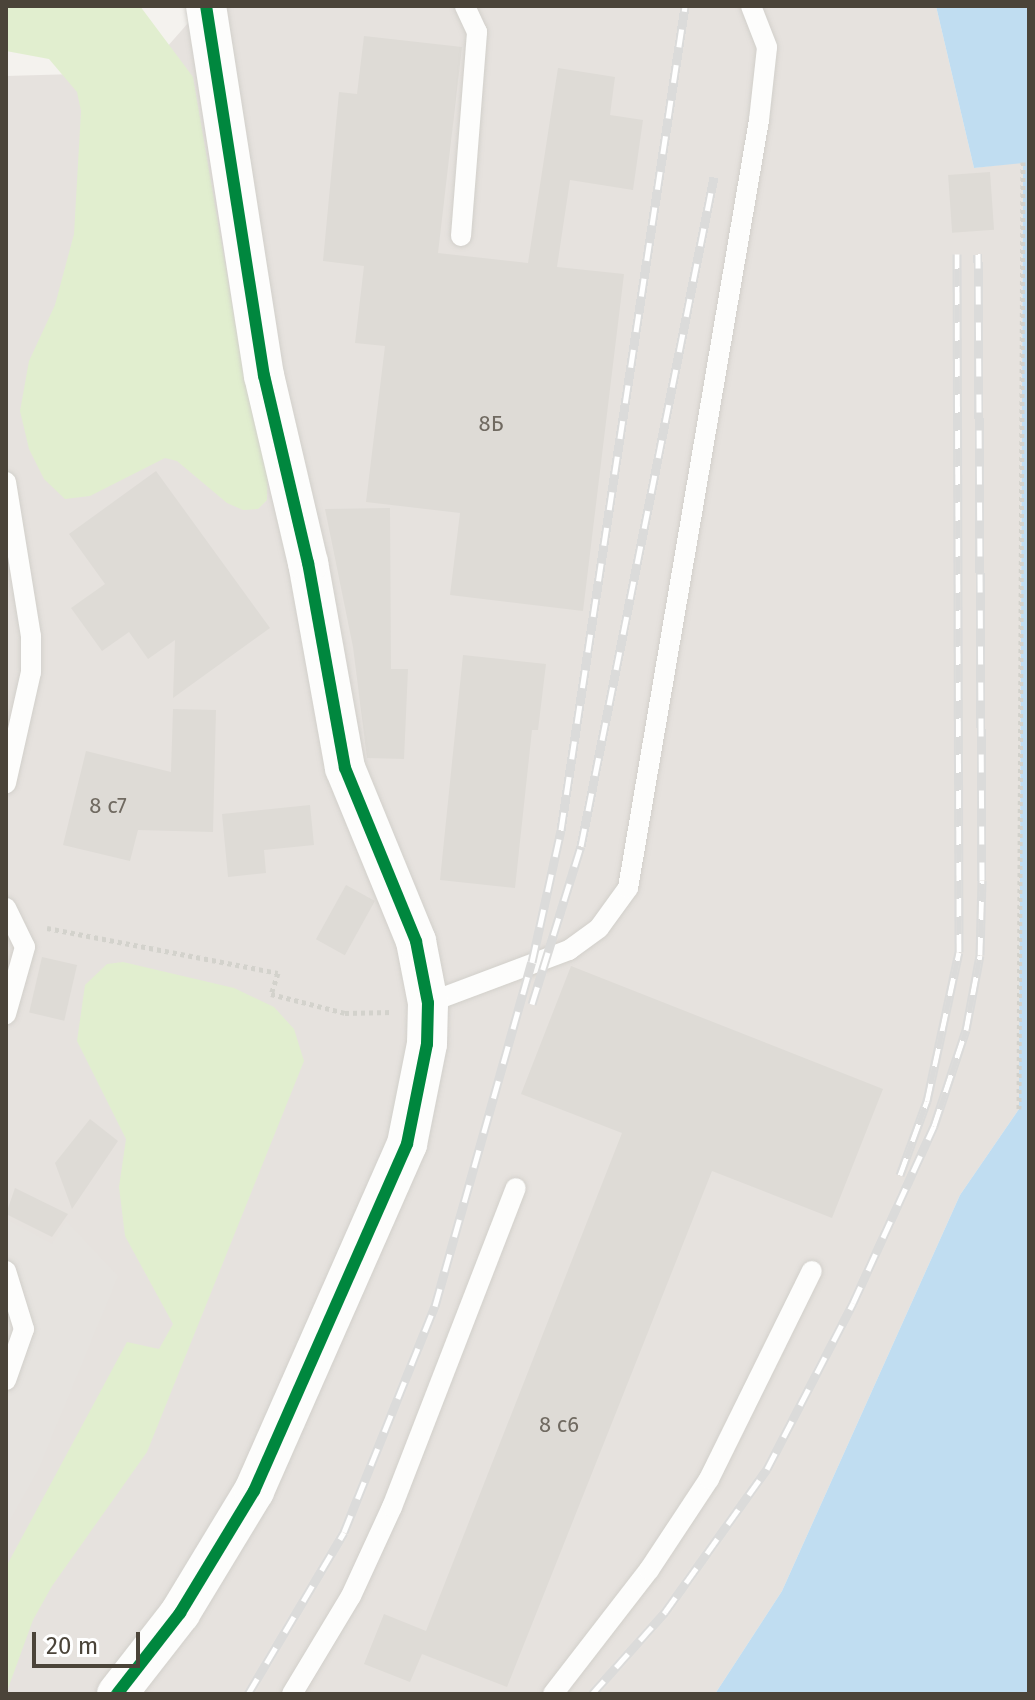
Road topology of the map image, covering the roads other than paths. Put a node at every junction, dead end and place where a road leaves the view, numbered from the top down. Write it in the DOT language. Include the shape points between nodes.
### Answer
graph roads {
  1 [pos="206,6"];
  2 [pos="465,6"];
  3 [pos="751,6"];
  4 [pos="461,236"];
  5 [pos="6,482"];
  6 [pos="6,783"];
  7 [pos="10,915"];
  8 [pos="428,1003"];
  9 [pos="6,1014"];
  10 [pos="516,1188"];
  11 [pos="6,1271"];
  12 [pos="812,1271"];
  13 [pos="6,1380"];
  14 [pos="117,1694"];
  15 [pos="292,1694"];
  16 [pos="553,1694"];
  1 -- 8 [label="street" via="264,376 308,563 345,768 416,941"];
  2 -- 4 [label="lane" via="477,32"];
  3 -- 8 [label="lane" via="767,47 759,120 628,888 599,928 569,950"];
  5 -- 6 [label="lane" via="31,636 31,672"];
  7 -- 9 [label="lane" via="25,947"];
  8 -- 14 [label="street" via="423,1086 407,1144 254,1491 180,1613"];
  10 -- 15 [label="lane" via="392,1507 351,1596"];
  11 -- 13 [label="lane" via="24,1329"];
  12 -- 16 [label="lane" via="709,1479 649,1570"];
}
